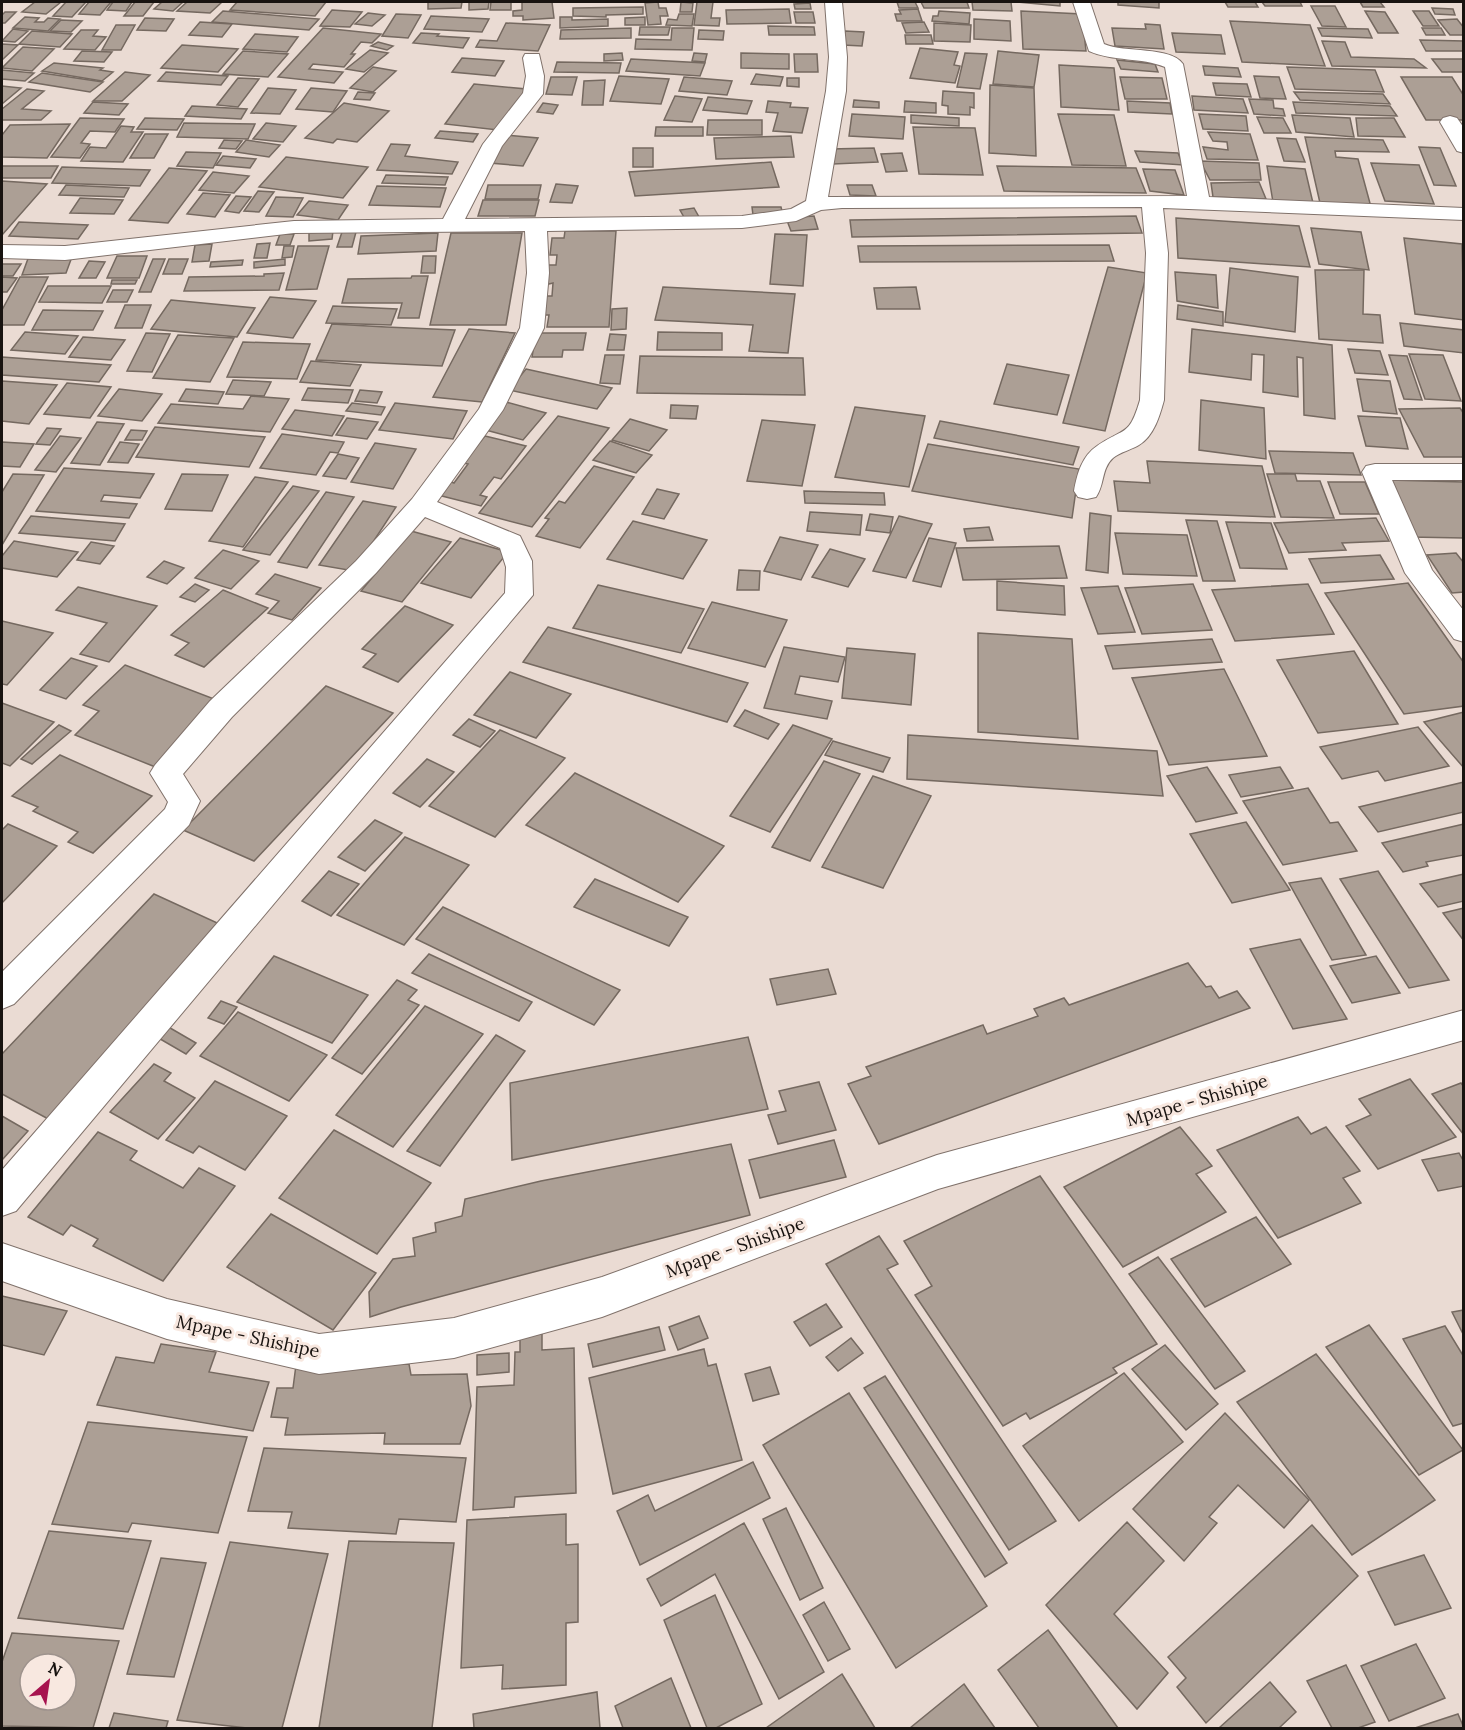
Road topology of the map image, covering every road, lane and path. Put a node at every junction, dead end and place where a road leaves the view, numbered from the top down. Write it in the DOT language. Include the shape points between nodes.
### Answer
graph roads {
  1 [pos="832,2"];
  2 [pos="1082,2"];
  3 [pos="532,58"];
  4 [pos="1450,122"];
  5 [pos="1464,147"];
  6 [pos="1154,201"];
  7 [pos="1199,202"];
  8 [pos="816,204"];
  9 [pos="1464,214"];
  10 [pos="537,224"];
  11 [pos="451,225"];
  12 [pos="2,251"];
  13 [pos="1464,472"];
  14 [pos="1087,491"];
  15 [pos="421,505"];
  16 [pos="1464,632"];
  17 [pos="2,994"];
  18 [pos="1464,1026"];
  19 [pos="2,1198"];
  20 [pos="2,1262"];
  1 -- 8 [label="street" via="838,57 836,91"];
  2 -- 7 [label="street" via="1096,47 1152,56 1174,64"];
  3 -- 11 [label="street" via="533,94 493,144"];
  4 -- 5 [label="street"];
  6 -- 7 [label="street"];
  6 -- 8 [label="street"];
  6 -- 14 [label="street" via="1157,253 1152,400 1147,419 1133,438 1104,452 1091,470"];
  7 -- 9 [label="street"];
  8 -- 10 [label="street" via="796,214 742,222"];
  10 -- 11 [label="street"];
  10 -- 15 [label="street" via="538,273 532,328 491,410"];
  11 -- 12 [label="street" via="294,227 65,253"];
  13 -- 16 [label="street" via="1375,472 1419,573"];
  15 -- 17 [label="street" via="366,567 221,710 166,773 184,801 178,816"];
  15 -- 19 [label="street" via="510,542 520,564 519,596"];
  18 -- 20 [label="street, Mpape - Shishipe" via="937,1172 602,1297 454,1338 319,1354 167,1319"];
}
